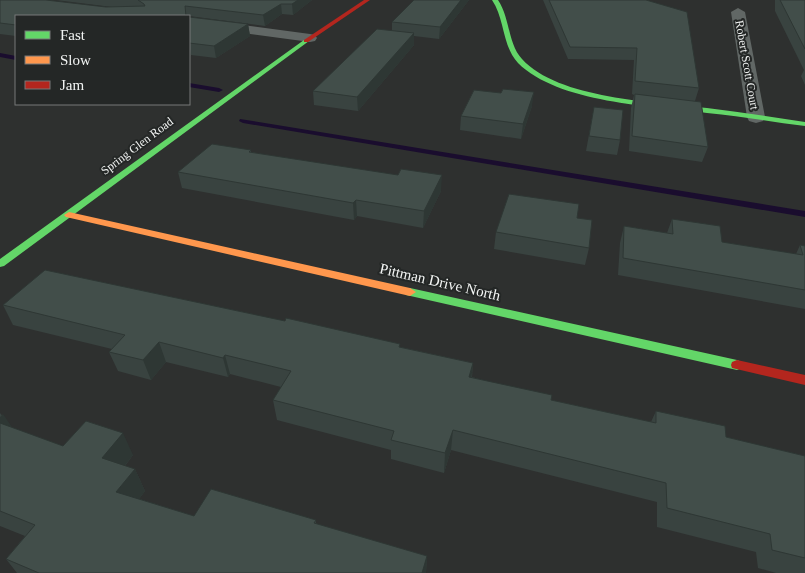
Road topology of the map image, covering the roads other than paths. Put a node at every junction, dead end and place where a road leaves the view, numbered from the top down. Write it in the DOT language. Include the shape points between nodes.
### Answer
graph roads {
  1 [pos="367,0"];
  2 [pos="495,0"];
  3 [pos="738,12"];
  4 [pos="190,22"];
  5 [pos="310,38"];
  6 [pos="756,117"];
  7 [pos="805,124"];
  8 [pos="69,215"];
  9 [pos="0,250"];
  10 [pos="16,254"];
  11 [pos="0,264"];
  12 [pos="805,380"];
  1 -- 5 [label="street, Spring Glen Road"];
  2 -- 6 [label="street" via="504,14 518,59 550,81 630,101"];
  3 -- 6 [label="street, Robert Scott Court"];
  4 -- 5 [label="street"];
  5 -- 8 [label="street, Spring Glen Road"];
  6 -- 7 [label="street"];
  8 -- 10 [label="street, Spring Glen Road"];
  8 -- 12 [label="street, Pittman Drive North"];
  9 -- 10 [label="street"];
  10 -- 11 [label="street, Spring Glen Road"];
}
